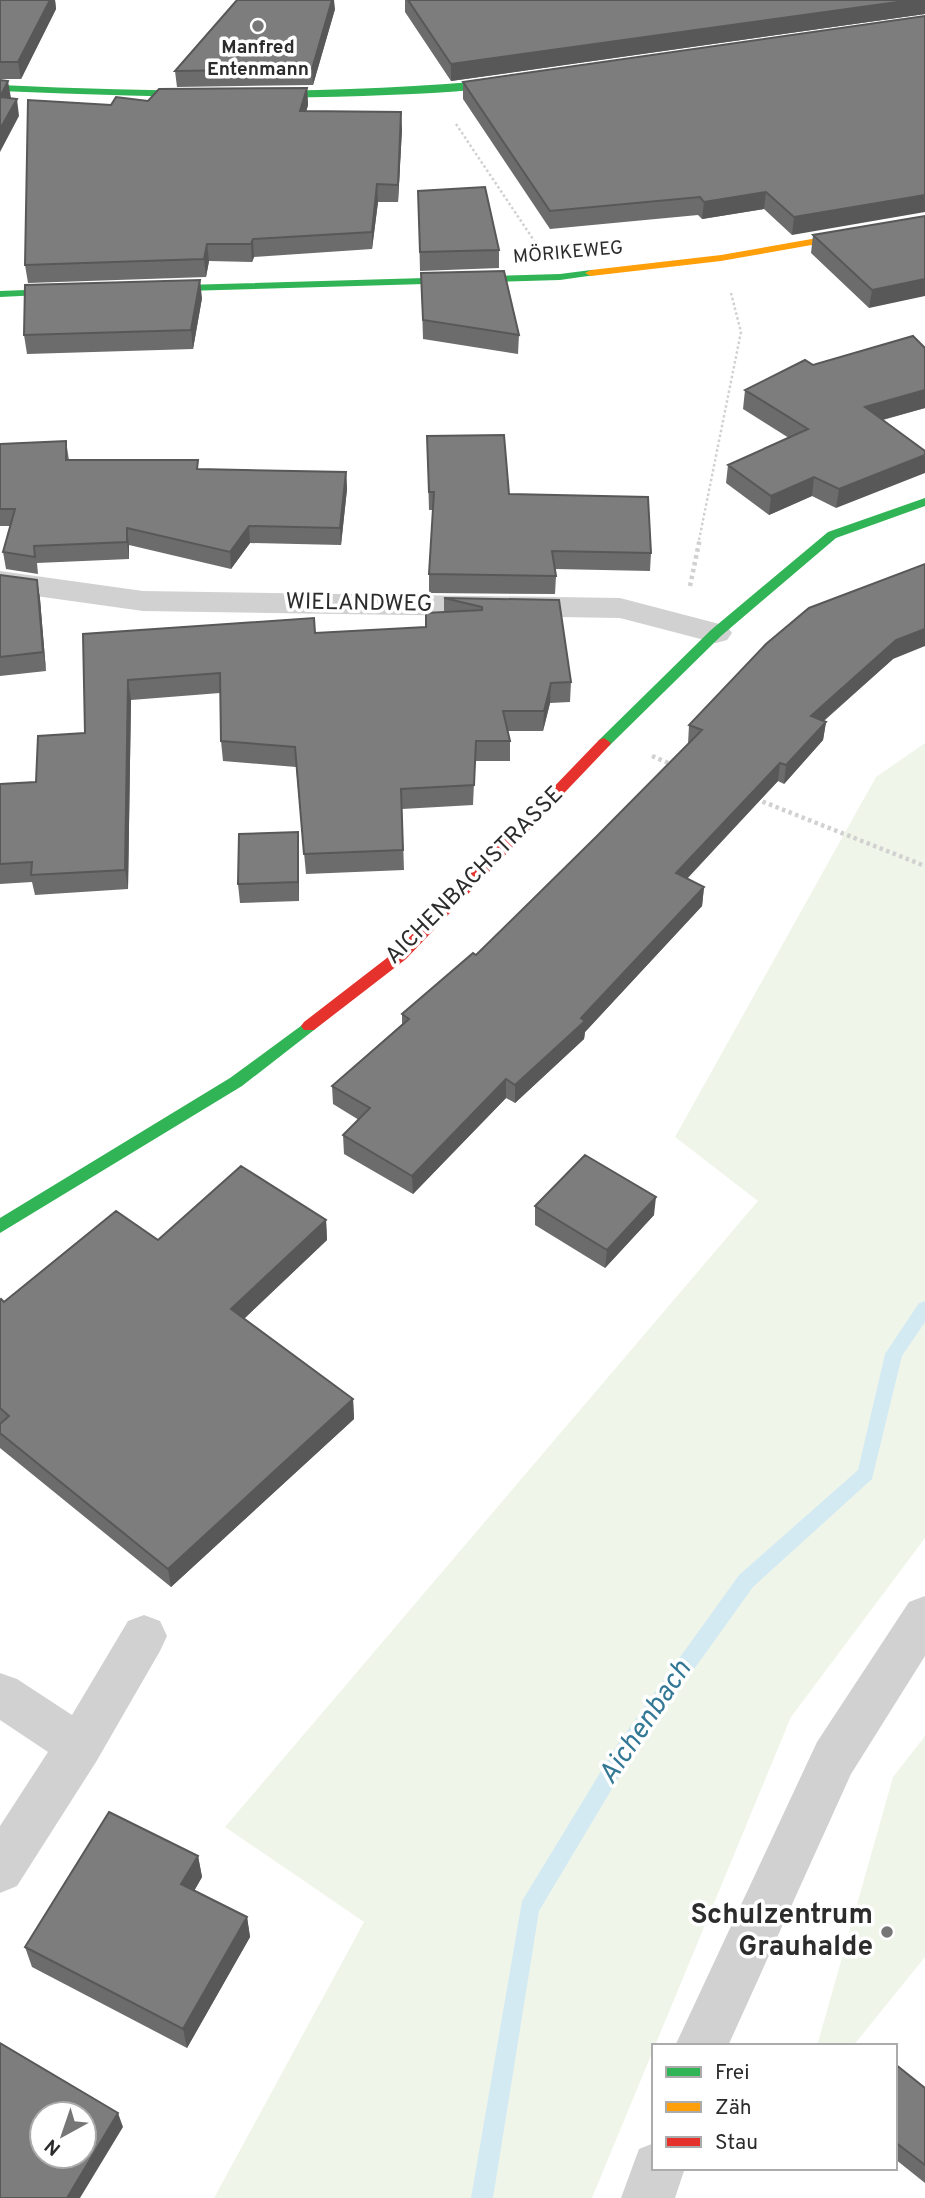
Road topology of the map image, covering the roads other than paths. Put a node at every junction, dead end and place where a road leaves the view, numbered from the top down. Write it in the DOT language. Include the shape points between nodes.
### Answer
graph roads {
  1 [pos="530,79"];
  2 [pos="0,88"];
  3 [pos="925,222"];
  4 [pos="126,290"];
  5 [pos="98,291"];
  6 [pos="0,294"];
  7 [pos="925,502"];
  8 [pos="0,582"];
  9 [pos="716,633"];
  10 [pos="0,1226"];
  11 [pos="925,1616"];
  12 [pos="144,1636"];
  13 [pos="0,1694"];
  14 [pos="79,1746"];
  15 [pos="0,1869"];
  16 [pos="702,2044"];
  17 [pos="657,2170"];
  18 [pos="648,2198"];
  1 -- 2 [label="street" via="434,93 174,97"];
  3 -- 4 [label="street, MÖRIKEWEG" via="721,258 559,277"];
  5 -- 6 [label="street"];
  7 -- 9 [label="street, AICHENBACHSTRASSE" via="832,535"];
  8 -- 9 [label="street, WIELANDWEG" via="143,601 620,608"];
  9 -- 10 [label="street, AICHENBACHSTRASSE" via="401,955 236,1082"];
  11 -- 16 [label="street" via="834,1758"];
  12 -- 14 [label="street"];
  13 -- 14 [label="street"];
  14 -- 15 [label="street"];
  17 -- 18 [label="street"];
}
